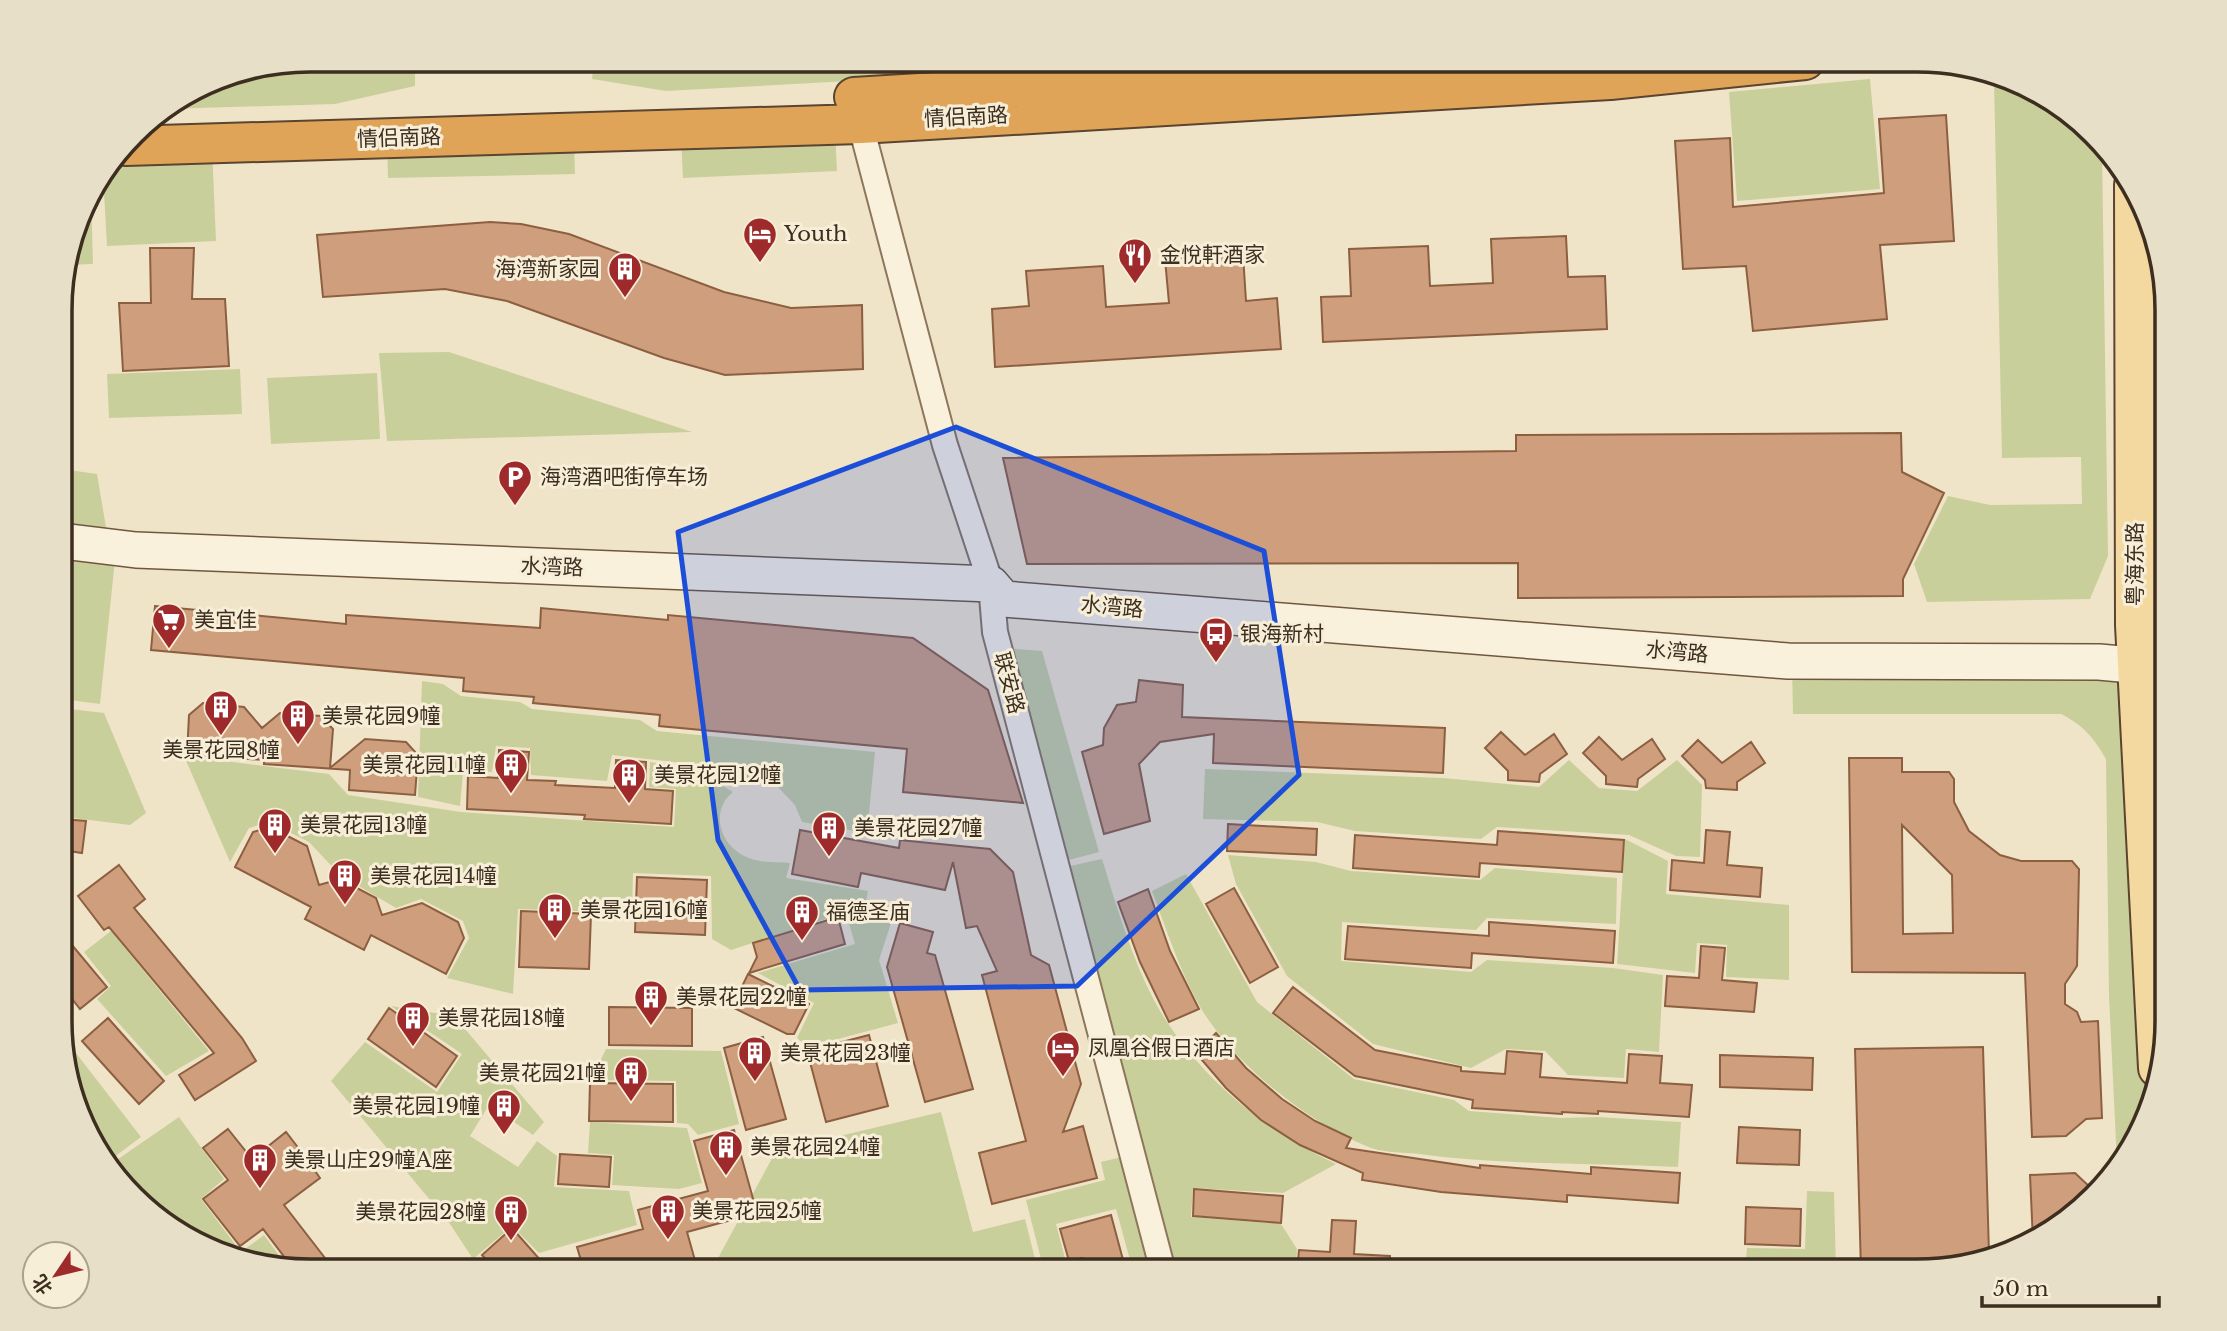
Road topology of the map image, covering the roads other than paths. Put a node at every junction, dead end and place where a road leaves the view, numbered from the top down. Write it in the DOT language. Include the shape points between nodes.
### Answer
graph roads {
  1 [pos="1313,72"];
  2 [pos="1687,72"];
  3 [pos="857,110"];
  4 [pos="166,121"];
  5 [pos="137,145"];
  6 [pos="2135,215"];
  7 [pos="72,542"];
  8 [pos="991,584"];
  9 [pos="2155,621"];
  10 [pos="2155,662"];
  11 [pos="1160,1259"];
  1 -- 3 [label="highway, 情侣南路"];
  2 -- 3 [label="highway, 情侣南路" via="1609,80"];
  3 -- 4 [label="highway, 情侣南路"];
  3 -- 5 [label="highway, 情侣南路"];
  3 -- 8 [label="street, 联安路" via="945,445"];
  6 -- 9 [label="main road, 粤海东路"];
  7 -- 8 [label="street, 水湾路" via="127,549"];
  8 -- 10 [label="street, 水湾路" via="1004,598 1788,661"];
  8 -- 11 [label="street, 联安路" via="995,632"];
}
